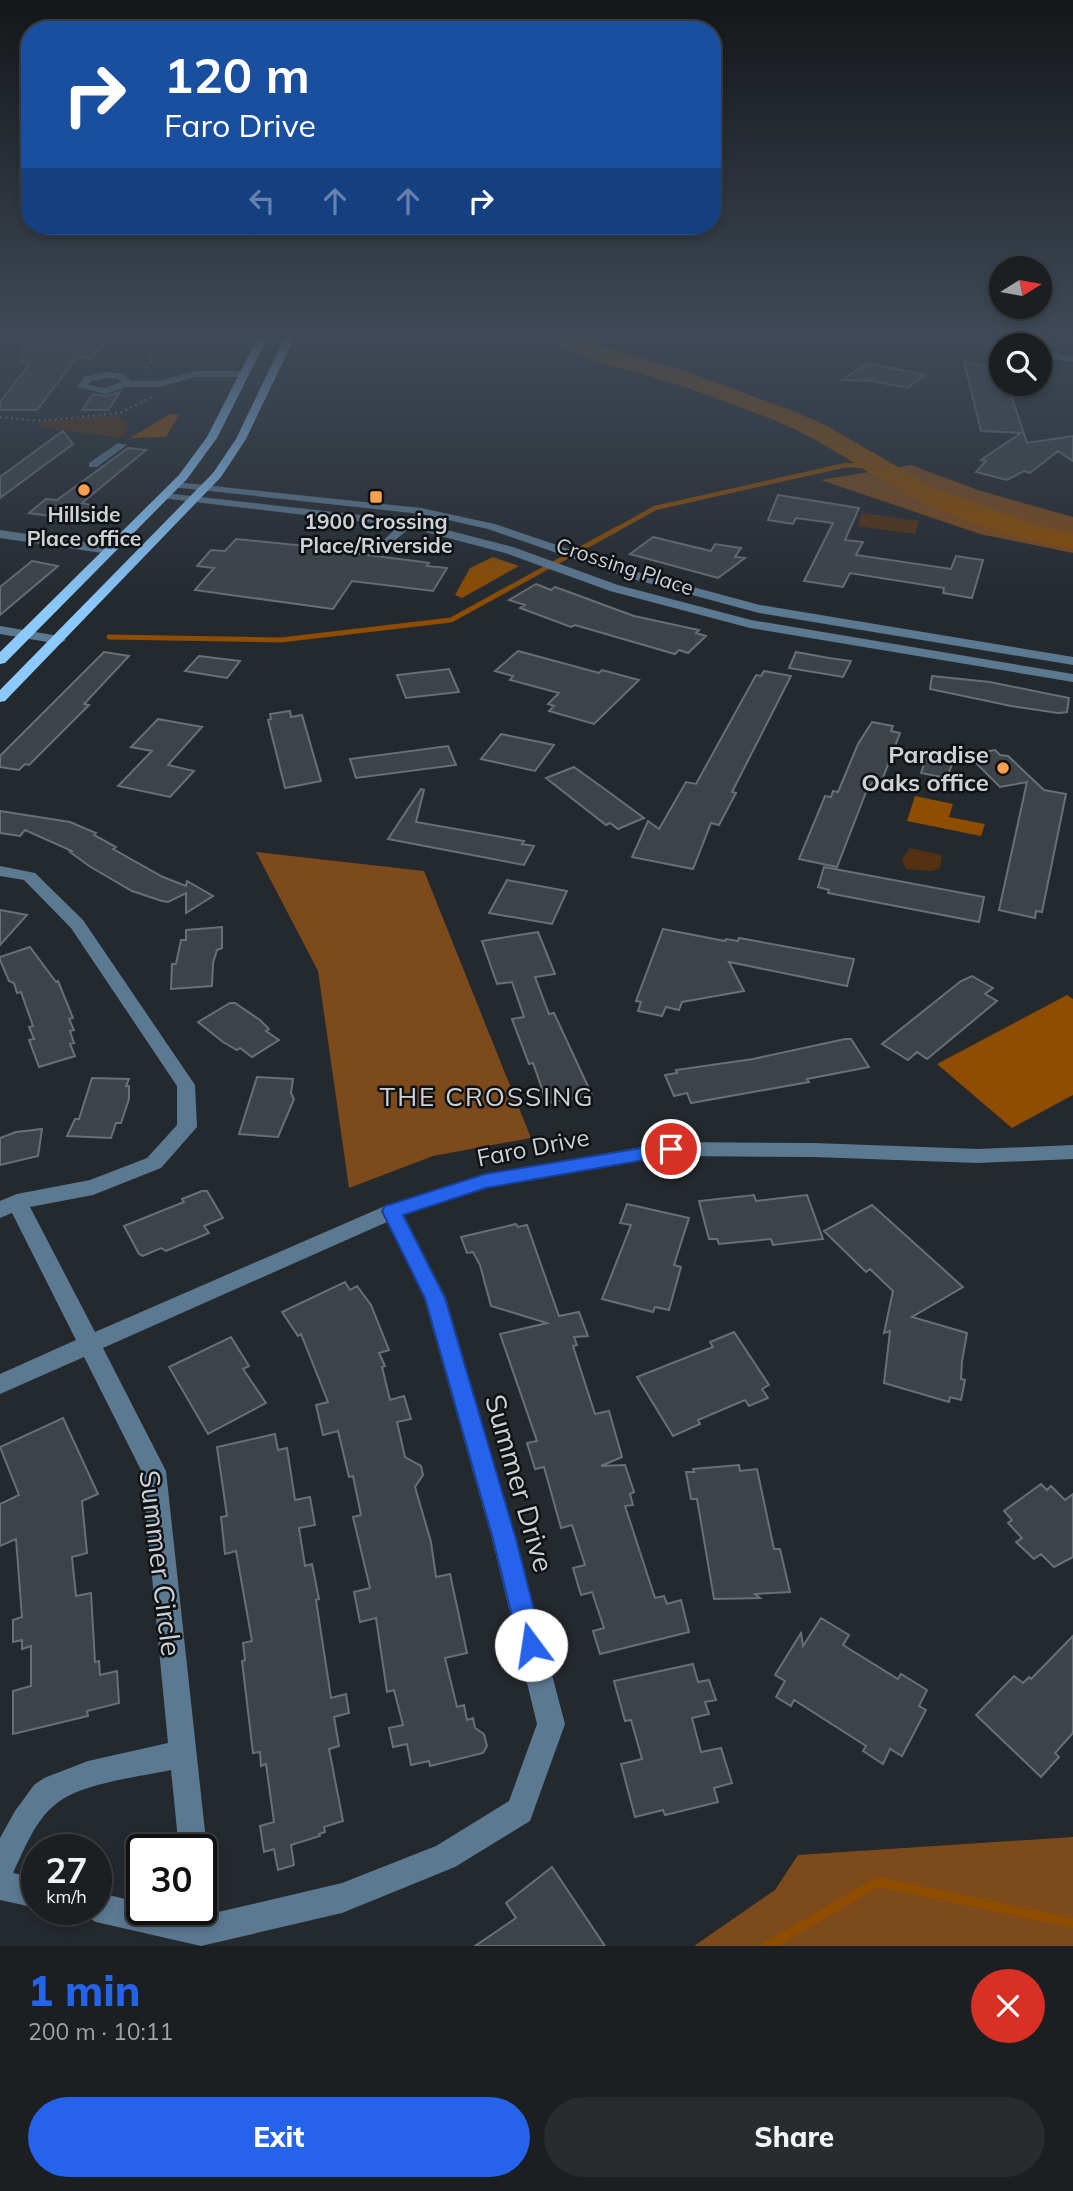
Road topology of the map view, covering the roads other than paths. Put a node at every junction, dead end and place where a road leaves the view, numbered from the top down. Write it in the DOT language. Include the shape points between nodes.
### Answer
graph roads {
  1 [pos="216,430"];
  2 [pos="245,430"];
  3 [pos="122,445"];
  4 [pos="93,465"];
  5 [pos="176,485"];
  6 [pos="206,488"];
  7 [pos="165,496"];
  8 [pos="195,499"];
  9 [pos="421,511"];
  10 [pos="408,524"];
  11 [pos="0,534"];
  12 [pos="388,542"];
  13 [pos="109,550"];
  14 [pos="0,630"];
  15 [pos="26,634"];
  16 [pos="59,640"];
  17 [pos="0,660"];
  18 [pos="1073,661"];
  19 [pos="1073,678"];
  20 [pos="0,698"];
  21 [pos="0,871"];
  22 [pos="1073,1152"];
  23 [pos="8,1206"];
  24 [pos="391,1211"];
  25 [pos="91,1344"];
  26 [pos="0,1384"];
  27 [pos="183,1753"];
  28 [pos="191,1834"];
  29 [pos="0,1869"];
  30 [pos="0,1885"];
  31 [pos="21,1890"];
  32 [pos="217,1917"];
  1 -- 5 [label="main road"];
  2 -- 6 [label="main road"];
  3 -- 4 [label="street"];
  5 -- 6 [label="street, Crossing Place"];
  5 -- 7 [label="main road"];
  6 -- 8 [label="main road"];
  6 -- 9 [label="street, Crossing Place"];
  7 -- 8 [label="street, Crossing Place"];
  7 -- 13 [label="main road"];
  8 -- 10 [label="street, Crossing Place"];
  8 -- 16 [label="main road"];
  9 -- 10 [label="street"];
  9 -- 18 [label="street, Crossing Place" via="491,526 689,592 759,609"];
  10 -- 12 [label="street"];
  10 -- 19 [label="street, Crossing Place" via="473,539 614,588 750,624"];
  11 -- 13 [label="street"];
  13 -- 15 [label="main road"];
  14 -- 15 [label="street"];
  15 -- 16 [label="street"];
  15 -- 17 [label="main road"];
  16 -- 20 [label="main road"];
  21 -- 23 [label="street" via="29,876 77,924 186,1085 187,1127 154,1163 93,1187"];
  22 -- 24 [label="street, Faro Drive" via="978,1156 664,1150 485,1181"];
  23 -- 25 [label="street, Summer Circle"];
  24 -- 25 [label="street, Faro Drive"];
  24 -- 32 [label="street, Summer Drive" via="435,1298 551,1724 520,1811 445,1857 342,1898"];
  25 -- 26 [label="street, Faro Drive"];
  25 -- 27 [label="street, Summer Circle" via="154,1471"];
  27 -- 28 [label="street, Summer Circle"];
  27 -- 29 [label="street" via="46,1792 23,1822"];
  30 -- 31 [label="street"];
}
